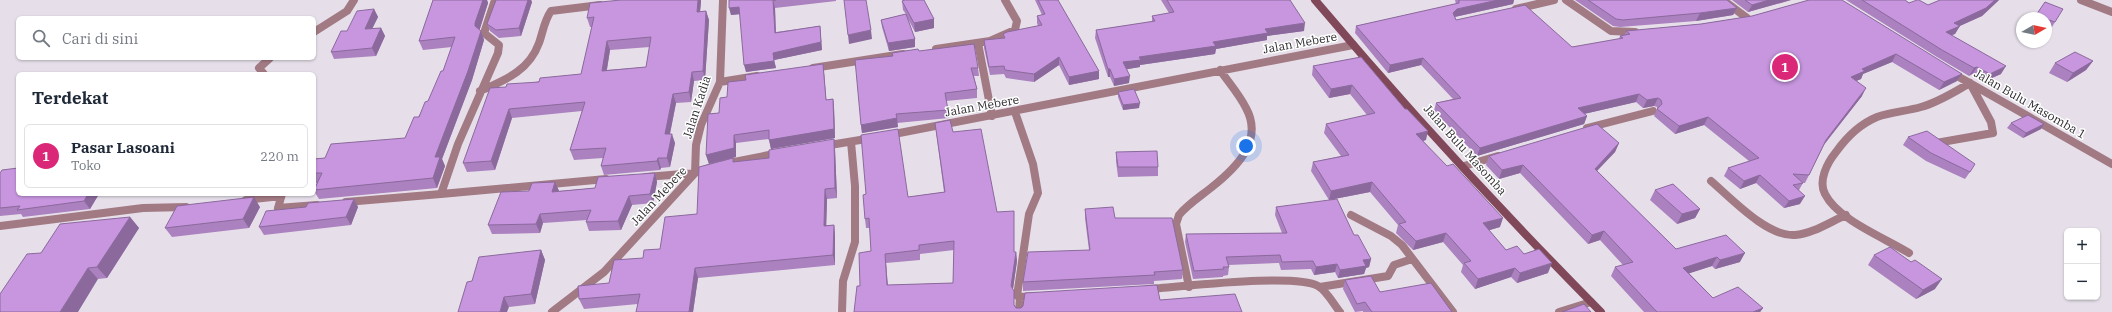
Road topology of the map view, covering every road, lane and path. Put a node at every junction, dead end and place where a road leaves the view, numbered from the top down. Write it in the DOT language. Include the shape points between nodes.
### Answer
graph roads {
  1 [pos="354,0"];
  2 [pos="495,0"];
  3 [pos="723,0"];
  4 [pos="1005,0"];
  5 [pos="1315,0"];
  6 [pos="1554,0"];
  7 [pos="1566,0"];
  8 [pos="1723,0"];
  9 [pos="2082,0"];
  10 [pos="611,4"];
  11 [pos="1505,11"];
  12 [pos="2112,12"];
  13 [pos="1733,20"];
  14 [pos="316,31"];
  15 [pos="1643,31"];
  16 [pos="978,43"];
  17 [pos="1353,45"];
  18 [pos="932,50"];
  19 [pos="908,53"];
  20 [pos="268,60"];
  21 [pos="806,69"];
  22 [pos="1946,69"];
  23 [pos="1220,70"];
  24 [pos="262,72"];
  25 [pos="767,75"];
  26 [pos="720,82"];
  27 [pos="1970,83"];
  28 [pos="480,91"];
  29 [pos="1653,110"];
  30 [pos="1015,112"];
  31 [pos="992,116"];
  32 [pos="1578,131"];
  33 [pos="852,142"];
  34 [pos="1936,143"];
  35 [pos="814,148"];
  36 [pos="791,152"];
  37 [pos="1507,153"];
  38 [pos="2112,164"];
  39 [pos="1464,166"];
  40 [pos="695,173"];
  41 [pos="634,178"];
  42 [pos="612,179"];
  43 [pos="1711,181"];
  44 [pos="441,194"];
  45 [pos="274,196"];
  46 [pos="281,196"];
  47 [pos="237,201"];
  48 [pos="340,203"];
  49 [pos="324,204"];
  50 [pos="195,206"];
  51 [pos="1351,215"];
  52 [pos="1846,215"];
  53 [pos="0,226"];
  54 [pos="1909,253"];
  55 [pos="1412,259"];
  56 [pos="1189,287"];
  57 [pos="1320,287"];
  58 [pos="1137,290"];
  59 [pos="1042,296"];
  60 [pos="1020,297"];
  61 [pos="1591,302"];
  62 [pos="552,312"];
  63 [pos="842,312"];
  64 [pos="1019,312"];
  65 [pos="1340,312"];
  66 [pos="1453,312"];
  67 [pos="1559,312"];
  68 [pos="1600,312"];
  1 -- 14 [label="street" via="347,11"];
  2 -- 28 [label="street" via="484,33 500,47"];
  3 -- 26 [label="street, Jalan Kadia"];
  4 -- 16 [label="street" via="1017,21 1015,30"];
  5 -- 17 [label="street, Jalan Bulu Masomba"];
  6 -- 11 [label="street"];
  7 -- 15 [label="street" via="1611,32"];
  8 -- 13 [label="street" via="1751,17"];
  9 -- 12 [label="street"];
  10 -- 28 [label="street" via="551,11 535,54 528,65 516,74"];
  16 -- 18 [label="street"];
  16 -- 31 [label="street"];
  17 -- 23 [label="street, Jalan Mebere"];
  17 -- 39 [label="street, Jalan Bulu Masomba"];
  19 -- 21 [label="street"];
  20 -- 24 [label="street" via="259,68"];
  22 -- 27 [label="street, Jalan Bulu Masomba 1"];
  23 -- 30 [label="street, Jalan Mebere"];
  23 -- 56 [label="street" via="1246,106 1253,126 1253,139 1239,164 1184,210 1177,219"];
  25 -- 26 [label="street"];
  26 -- 40 [label="street, Jalan Kadia" via="701,125 696,145"];
  27 -- 34 [label="street" via="1993,133"];
  27 -- 38 [label="street, Jalan Bulu Masomba 1"];
  27 -- 52 [label="street" via="1932,103 1871,120 1837,151 1822,177 1822,188 1831,204"];
  28 -- 44 [label="street"];
  29 -- 32 [label="street"];
  30 -- 31 [label="street, Jalan Mebere"];
  30 -- 60 [label="street" via="1033,164 1038,193 1029,214 1024,239 1017,288 1017,296"];
  31 -- 33 [label="street, Jalan Mebere"];
  33 -- 35 [label="street, Jalan Mebere"];
  33 -- 63 [label="street" via="855,242 843,281"];
  36 -- 40 [label="street, Jalan Mebere" via="746,158"];
  37 -- 39 [label="street"];
  39 -- 61 [label="street, Jalan Bulu Masomba" via="1516,226"];
  40 -- 41 [label="street"];
  40 -- 62 [label="street, Jalan Mebere" via="604,272"];
  42 -- 44 [label="street"];
  43 -- 52 [label="street" via="1778,232 1794,235"];
  44 -- 48 [label="street"];
  45 -- 47 [label="street"];
  46 -- 49 [label="street" via="277,206 279,208"];
  50 -- 53 [label="street" via="143,208"];
  51 -- 55 [label="street" via="1392,236 1402,244"];
  52 -- 54 [label="street"];
  55 -- 57 [label="street" via="1394,265 1388,276"];
  55 -- 66 [label="street"];
  56 -- 57 [label="street" via="1275,281 1307,282"];
  56 -- 58 [label="street"];
  57 -- 65 [label="street"];
  59 -- 60 [label="street"];
  60 -- 64 [label="street"];
  61 -- 67 [label="street"];
  61 -- 68 [label="street, Jalan Bulu Masomba"];
}
